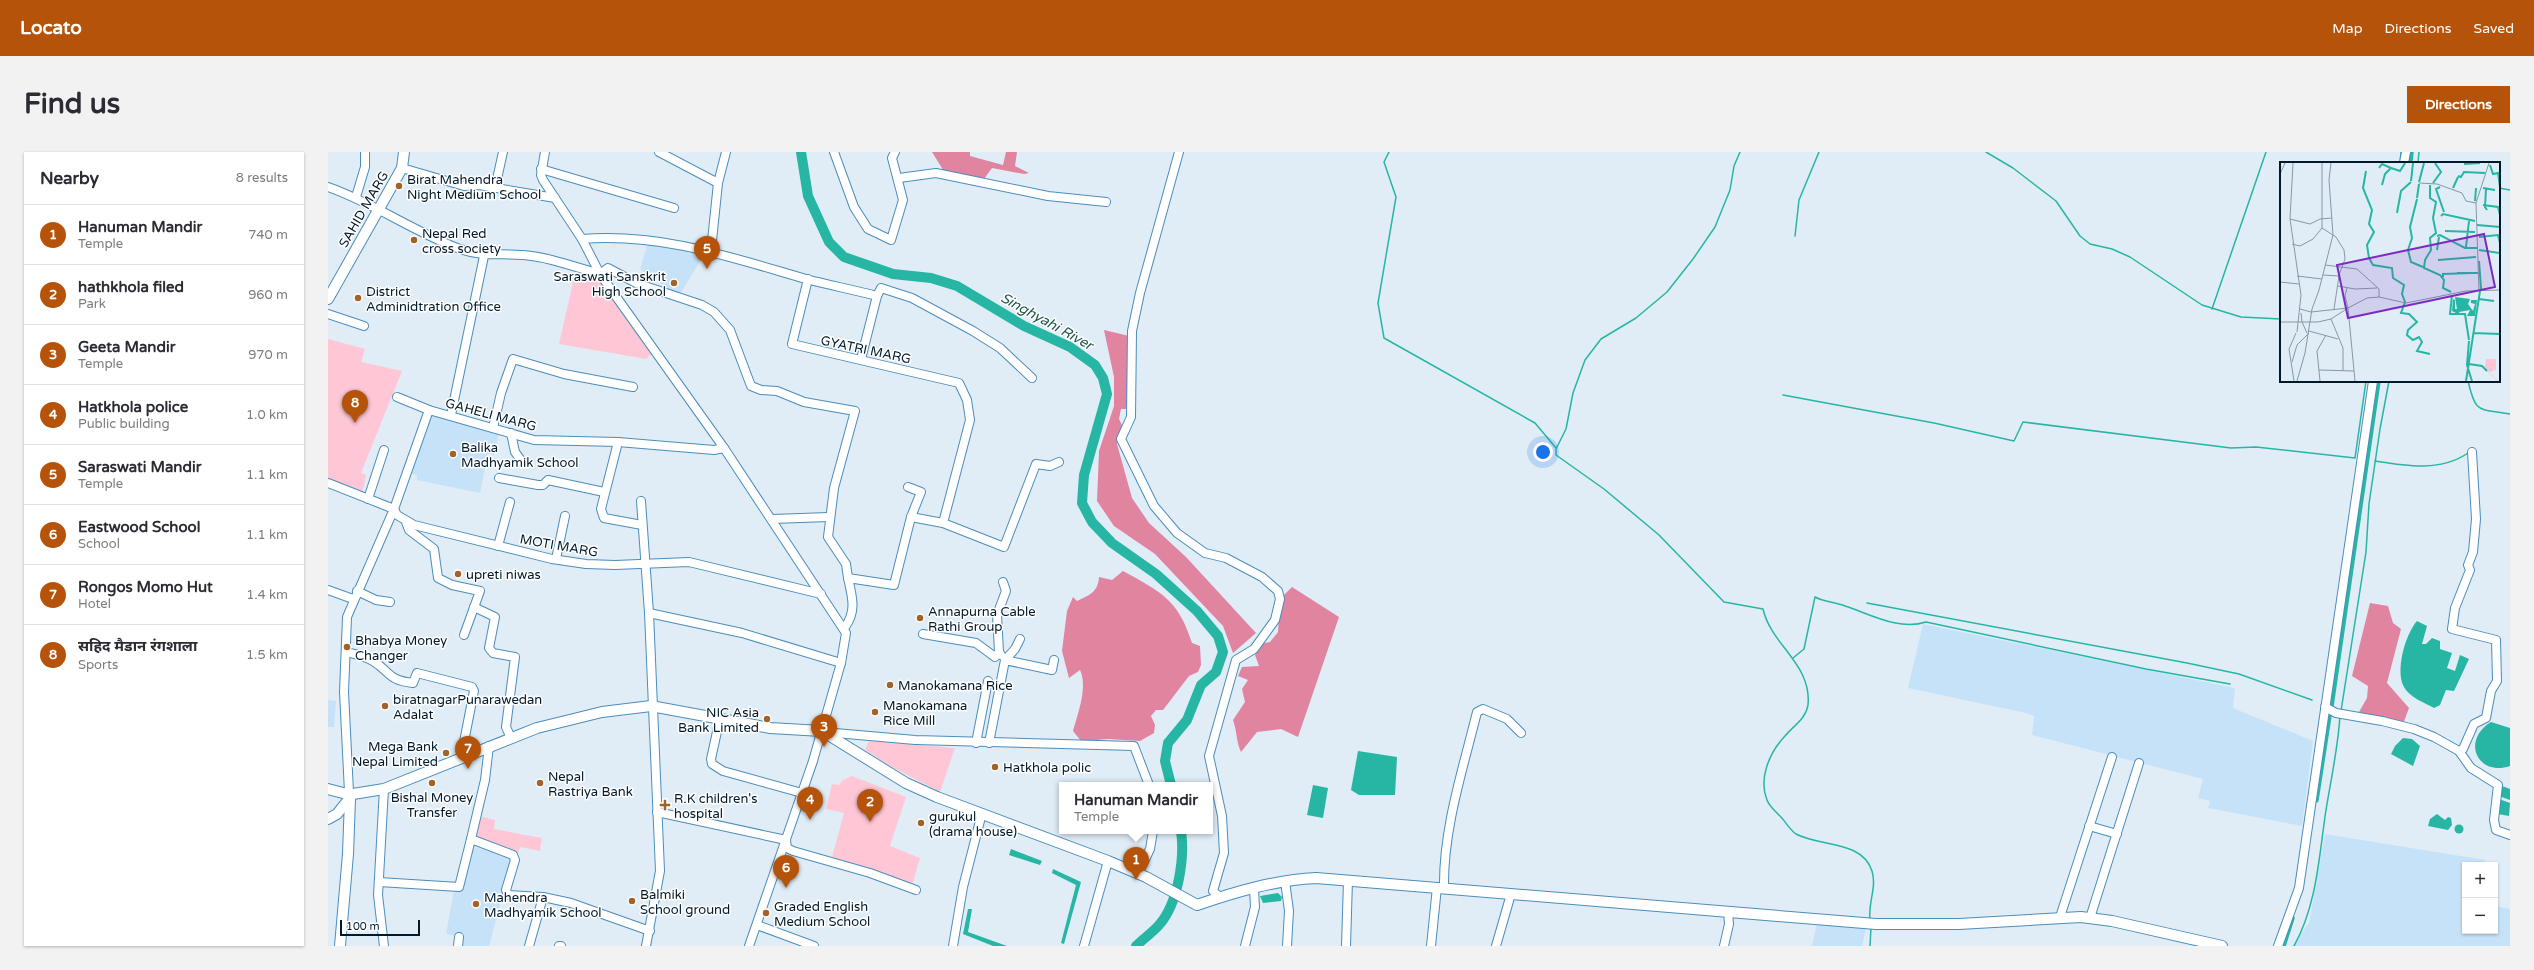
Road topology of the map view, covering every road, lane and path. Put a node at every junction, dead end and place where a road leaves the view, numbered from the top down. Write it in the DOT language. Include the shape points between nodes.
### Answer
graph roads {
  1 [pos="365,152"];
  2 [pos="404,152"];
  3 [pos="503,152"];
  4 [pos="545,152"];
  5 [pos="659,152"];
  6 [pos="726,152"];
  7 [pos="834,152"];
  8 [pos="895,152"];
  9 [pos="1179,152"];
  10 [pos="2406,152"];
  11 [pos="2404,162"];
  12 [pos="402,168"];
  13 [pos="541,169"];
  14 [pos="899,178"];
  15 [pos="718,182"];
  16 [pos="328,186"];
  17 [pos="495,188"];
  18 [pos="356,197"];
  19 [pos="554,198"];
  20 [pos="1106,202"];
  21 [pos="674,208"];
  22 [pos="380,210"];
  23 [pos="582,239"];
  24 [pos="711,250"];
  25 [pos="484,256"];
  26 [pos="600,274"];
  27 [pos="808,279"];
  28 [pos="877,296"];
  29 [pos="328,299"];
  30 [pos="328,314"];
  31 [pos="364,326"];
  32 [pos="861,359"];
  33 [pos="1032,378"];
  34 [pos="2373,382"];
  35 [pos="633,387"];
  36 [pos="397,397"];
  37 [pos="430,410"];
  38 [pos="451,415"];
  39 [pos="493,428"];
  40 [pos="511,433"];
  41 [pos="618,442"];
  42 [pos="724,448"];
  43 [pos="384,450"];
  44 [pos="2472,452"];
  45 [pos="1059,462"];
  46 [pos="523,463"];
  47 [pos="499,478"];
  48 [pos="328,483"];
  49 [pos="908,487"];
  50 [pos="604,492"];
  51 [pos="368,499"];
  52 [pos="641,501"];
  53 [pos="510,502"];
  54 [pos="394,509"];
  55 [pos="565,516"];
  56 [pos="829,517"];
  57 [pos="911,517"];
  58 [pos="772,519"];
  59 [pos="406,522"];
  60 [pos="943,523"];
  61 [pos="642,525"];
  62 [pos="498,546"];
  63 [pos="556,560"];
  64 [pos="644,563"];
  65 [pos="848,578"];
  66 [pos="1003,582"];
  67 [pos="328,590"];
  68 [pos="821,594"];
  69 [pos="355,595"];
  70 [pos="390,602"];
  71 [pos="474,607"];
  72 [pos="649,613"];
  73 [pos="845,627"];
  74 [pos="923,634"];
  75 [pos="464,635"];
  76 [pos="1020,639"];
  77 [pos="346,652"];
  78 [pos="997,655"];
  79 [pos="1005,660"];
  80 [pos="1054,660"];
  81 [pos="841,663"];
  82 [pos="988,681"];
  83 [pos="651,706"];
  84 [pos="2325,707"];
  85 [pos="720,718"];
  86 [pos="822,731"];
  87 [pos="1522,733"];
  88 [pos="511,738"];
  89 [pos="976,743"];
  90 [pos="989,744"];
  91 [pos="489,746"];
  92 [pos="2459,751"];
  93 [pos="461,757"];
  94 [pos="2112,757"];
  95 [pos="2139,763"];
  96 [pos="1148,782"];
  97 [pos="328,789"];
  98 [pos="384,789"];
  99 [pos="802,793"];
  100 [pos="350,796"];
  101 [pos="657,812"];
  102 [pos="982,814"];
  103 [pos="328,819"];
  104 [pos="2089,826"];
  105 [pos="1152,834"];
  106 [pos="2117,834"];
  107 [pos="2510,835"];
  108 [pos="471,839"];
  109 [pos="786,840"];
  110 [pos="1108,861"];
  111 [pos="1142,876"];
  112 [pos="1348,880"];
  113 [pos="1285,881"];
  114 [pos="379,882"];
  115 [pos="1441,888"];
  116 [pos="1254,889"];
  117 [pos="916,890"];
  118 [pos="1511,894"];
  119 [pos="543,897"];
  120 [pos="1220,897"];
  121 [pos="1728,911"];
  122 [pos="2060,917"];
  123 [pos="2090,918"];
  124 [pos="757,925"];
  125 [pos="650,931"];
  126 [pos="459,937"];
  127 [pos="802,944"];
  128 [pos="340,946"];
  129 [pos="384,946"];
  130 [pos="458,946"];
  131 [pos="529,946"];
  132 [pos="646,946"];
  133 [pos="749,946"];
  134 [pos="814,946"];
  135 [pos="952,946"];
  136 [pos="1084,946"];
  137 [pos="1245,946"];
  138 [pos="1287,946"];
  139 [pos="1346,946"];
  140 [pos="1431,946"];
  141 [pos="1496,946"];
  142 [pos="1724,946"];
  143 [pos="2222,946"];
  144 [pos="2278,946"];
  1 -- 18 [label="street"];
  2 -- 12 [label="main road, SAHID MARG"];
  3 -- 17 [label="street"];
  4 -- 13 [label="street"];
  5 -- 15 [label="street"];
  6 -- 15 [label="street"];
  7 -- 14 [label="street" via="854,207 868,229 891,240 903,200"];
  8 -- 14 [label="street" via="892,158"];
  9 -- 120 [label="street" via="1138,300 1132,330 1131,417 1121,439 1154,506 1178,533 1205,553 1226,558 1262,577 1278,591 1280,599 1275,620 1265,636 1254,649 1236,660 1209,756 1222,816 1224,853 1213,891"];
  10 -- 11 [label="street"];
  12 -- 17 [label="street" via="464,186"];
  12 -- 22 [label="main road, SAHID MARG"];
  13 -- 19 [label="street" via="542,180"];
  13 -- 21 [label="street"];
  14 -- 20 [label="street" via="936,173 1048,196"];
  15 -- 24 [label="street"];
  16 -- 18 [label="street"];
  17 -- 19 [label="street"];
  18 -- 22 [label="street"];
  19 -- 23 [label="street"];
  22 -- 25 [label="street" via="429,236"];
  22 -- 29 [label="main road, SAHID MARG"];
  23 -- 24 [label="street" via="622,237"];
  23 -- 26 [label="street"];
  24 -- 27 [label="street"];
  25 -- 26 [label="street" via="522,255 542,258"];
  25 -- 38 [label="street"];
  26 -- 42 [label="street"];
  26 -- 56 [label="street" via="608,268 636,283 702,305 714,312 730,330 751,386 761,390 777,391 804,402 855,411 834,488"];
  27 -- 28 [label="street"];
  27 -- 32 [label="street, GYATRI MARG" via="792,344"];
  28 -- 32 [label="street"];
  28 -- 33 [label="street" via="882,288 912,298 1000,348"];
  30 -- 31 [label="street"];
  32 -- 60 [label="street, GYATRI MARG" via="959,383 967,400 970,423"];
  34 -- 84 [label="street"];
  35 -- 39 [label="street" via="564,374 513,359 501,393"];
  36 -- 37 [label="street"];
  37 -- 38 [label="street, GAHELI MARG"];
  37 -- 54 [label="street, GAHELI MARG"];
  38 -- 39 [label="street, GAHELI MARG"];
  39 -- 40 [label="street, GAHELI MARG"];
  40 -- 41 [label="street, GAHELI MARG" via="534,440"];
  40 -- 46 [label="street" via="515,452"];
  41 -- 42 [label="street, GAHELI MARG" via="714,450"];
  41 -- 50 [label="street"];
  42 -- 58 [label="street"];
  43 -- 51 [label="street"];
  44 -- 92 [label="street" via="2476,480 2476,533 2468,565 2470,570 2455,608 2452,629 2496,640 2497,681 2491,691 2486,718 2474,724 2463,749"];
  45 -- 60 [label="street" via="1050,466 1036,464 1004,547"];
  47 -- 50 [label="street" via="538,485 548,480"];
  48 -- 51 [label="street"];
  49 -- 57 [label="street" via="921,492"];
  50 -- 61 [label="street" via="601,509 604,518"];
  51 -- 54 [label="street"];
  52 -- 61 [label="street"];
  53 -- 62 [label="street"];
  54 -- 59 [label="street"];
  54 -- 69 [label="street, GAHELI MARG"];
  55 -- 63 [label="street"];
  56 -- 58 [label="street"];
  56 -- 65 [label="street" via="828,537 846,564"];
  57 -- 60 [label="street"];
  57 -- 65 [label="street" via="894,585"];
  58 -- 68 [label="street"];
  59 -- 62 [label="street, MOTI MARG"];
  59 -- 71 [label="street" via="409,530 434,549 438,578 452,585 480,591"];
  61 -- 64 [label="street"];
  62 -- 63 [label="street, MOTI MARG"];
  63 -- 64 [label="street, MOTI MARG" via="586,564"];
  64 -- 68 [label="street, MOTI MARG" via="689,562"];
  64 -- 72 [label="street"];
  65 -- 73 [label="street" via="854,603 852,619"];
  66 -- 78 [label="street" via="1006,591 997,615"];
  67 -- 69 [label="street"];
  68 -- 73 [label="street"];
  69 -- 70 [label="street"];
  69 -- 77 [label="street, GAHELI MARG" via="347,617"];
  71 -- 75 [label="street"];
  71 -- 88 [label="street" via="494,617 489,648 493,652 515,657 506,727"];
  72 -- 81 [label="street" via="742,633"];
  72 -- 83 [label="street"];
  73 -- 81 [label="street" via="846,639"];
  74 -- 78 [label="street" via="976,643"];
  76 -- 79 [label="street"];
  77 -- 93 [label="street" via="374,661 389,676 403,682 413,683 417,673 472,687 474,691"];
  77 -- 100 [label="street, GAHELI MARG" via="344,692"];
  78 -- 79 [label="street"];
  79 -- 80 [label="street" via="1052,670"];
  79 -- 90 [label="street"];
  81 -- 86 [label="street"];
  82 -- 89 [label="street"];
  83 -- 85 [label="main road"];
  83 -- 88 [label="main road" via="602,712 549,725"];
  83 -- 101 [label="street"];
  84 -- 92 [label="street" via="2336,714 2414,728"];
  84 -- 144 [label="street" via="2298,888"];
  85 -- 86 [label="main road" via="770,728"];
  85 -- 99 [label="street" via="712,764 723,771"];
  86 -- 89 [label="street"];
  86 -- 99 [label="street"];
  86 -- 102 [label="main road" via="906,783 936,798"];
  87 -- 115 [label="street" via="1507,719 1483,709 1477,712 1450,828"];
  88 -- 91 [label="main road"];
  89 -- 90 [label="street"];
  90 -- 96 [label="street" via="1134,746"];
  91 -- 93 [label="main road"];
  91 -- 108 [label="street"];
  92 -- 107 [label="street" via="2471,768 2498,785 2494,820 2496,830"];
  93 -- 98 [label="main road" via="446,766"];
  94 -- 104 [label="street"];
  95 -- 106 [label="street"];
  97 -- 100 [label="main road"];
  98 -- 100 [label="main road"];
  98 -- 114 [label="street"];
  99 -- 109 [label="street"];
  100 -- 103 [label="main road" via="337,814"];
  100 -- 128 [label="main road"];
  101 -- 109 [label="street"];
  101 -- 125 [label="street" via="660,871"];
  102 -- 110 [label="main road"];
  102 -- 135 [label="street" via="963,887"];
  104 -- 106 [label="street"];
  104 -- 122 [label="street"];
  105 -- 111 [label="street"];
  106 -- 123 [label="street"];
  108 -- 114 [label="street" via="459,887"];
  108 -- 119 [label="street" via="513,855 515,860 506,890 508,895"];
  109 -- 117 [label="street" via="787,848 793,851 870,873"];
  109 -- 124 [label="street"];
  110 -- 111 [label="main road"];
  110 -- 136 [label="street"];
  111 -- 120 [label="main road" via="1197,905"];
  112 -- 113 [label="main road" via="1316,878"];
  112 -- 115 [label="main road"];
  112 -- 139 [label="street"];
  113 -- 116 [label="main road"];
  113 -- 138 [label="street" via="1289,911"];
  114 -- 129 [label="street"];
  115 -- 118 [label="main road"];
  115 -- 140 [label="street"];
  116 -- 120 [label="main road"];
  116 -- 137 [label="street" via="1255,907"];
  118 -- 121 [label="main road"];
  118 -- 141 [label="street"];
  119 -- 125 [label="street" via="571,903"];
  119 -- 131 [label="street"];
  121 -- 122 [label="main road" via="1876,924 1958,924"];
  121 -- 142 [label="street" via="1729,924"];
  122 -- 123 [label="main road"];
  123 -- 143 [label="main road"];
  124 -- 127 [label="street"];
  124 -- 133 [label="street"];
  125 -- 132 [label="street"];
  126 -- 130 [label="street"];
  127 -- 134 [label="street"];
}
